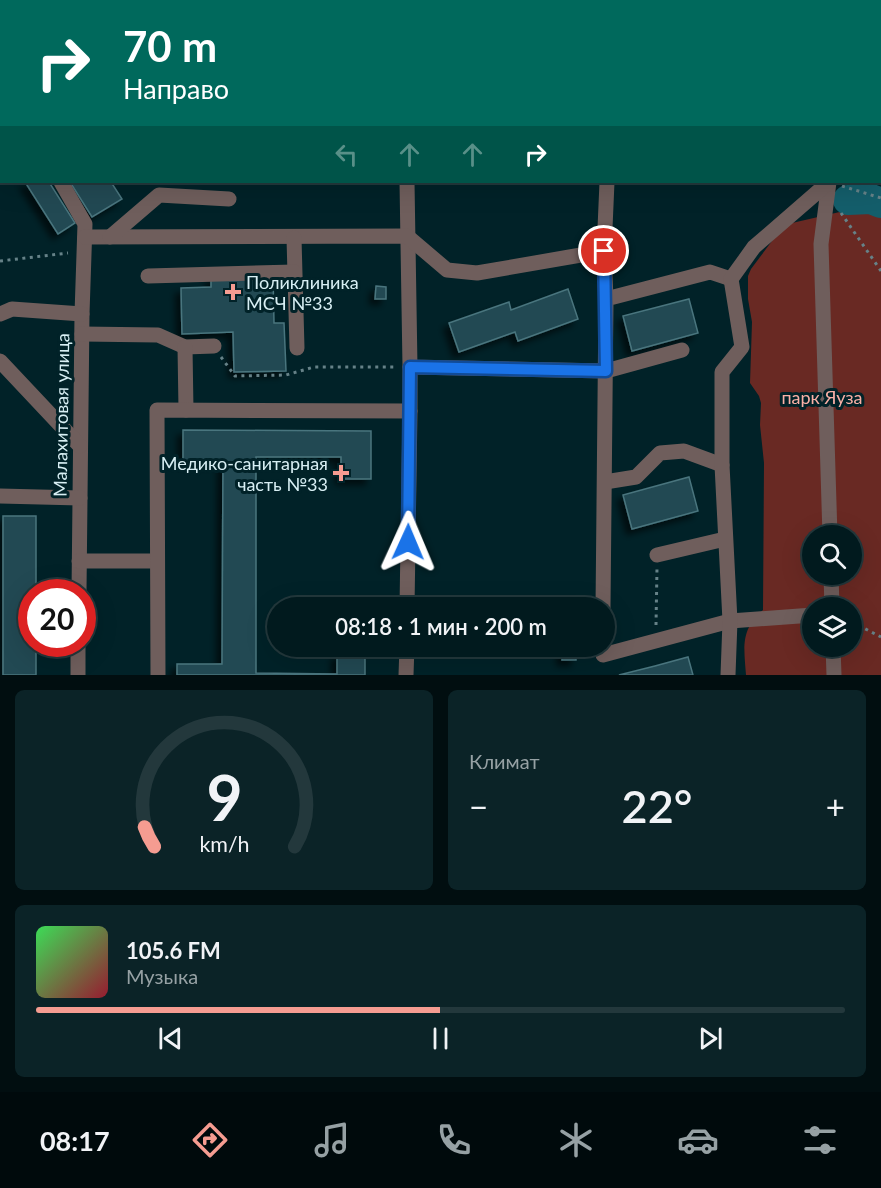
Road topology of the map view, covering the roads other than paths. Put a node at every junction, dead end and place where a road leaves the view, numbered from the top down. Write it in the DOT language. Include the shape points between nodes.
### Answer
graph roads {
  1 [pos="62,183"];
  2 [pos="407,183"];
  3 [pos="607,183"];
  4 [pos="827,184"];
  5 [pos="229,199"];
  6 [pos="407,236"];
  7 [pos="110,237"];
  8 [pos="294,238"];
  9 [pos="85,244"];
  10 [pos="604,251"];
  11 [pos="294,272"];
  12 [pos="148,276"];
  13 [pos="731,279"];
  14 [pos="606,299"];
  15 [pos="0,314"];
  16 [pos="82,314"];
  17 [pos="81,334"];
  18 [pos="213,346"];
  19 [pos="185,347"];
  20 [pos="297,348"];
  21 [pos="682,350"];
  22 [pos="0,362"];
  23 [pos="410,367"];
  24 [pos="606,371"];
  25 [pos="186,410"];
  26 [pos="410,411"];
  27 [pos="80,446"];
  28 [pos="722,465"];
  29 [pos="605,482"];
  30 [pos="0,496"];
  31 [pos="80,498"];
  32 [pos="830,525"];
  33 [pos="725,539"];
  34 [pos="657,555"];
  35 [pos="79,561"];
  36 [pos="156,561"];
  37 [pos="79,579"];
  38 [pos="407,597"];
  39 [pos="603,597"];
  40 [pos="802,616"];
  41 [pos="730,621"];
  42 [pos="615,652"];
  43 [pos="78,657"];
  44 [pos="407,657"];
  45 [pos="833,657"];
  46 [pos="78,675"];
  47 [pos="158,675"];
  48 [pos="406,675"];
  49 [pos="728,675"];
  50 [pos="834,675"];
  1 -- 9 [label="street, Малахитовая улица" via="86,224"];
  2 -- 6 [label="street"];
  3 -- 10 [label="street"];
  4 -- 13 [label="street" via="754,246"];
  4 -- 32 [label="street" via="821,244"];
  5 -- 7 [label="street" via="159,195"];
  6 -- 8 [label="street"];
  6 -- 10 [label="street" via="447,270 477,273"];
  6 -- 23 [label="street"];
  7 -- 8 [label="street"];
  7 -- 9 [label="street"];
  8 -- 11 [label="street"];
  9 -- 16 [label="street, Малахитовая улица"];
  10 -- 14 [label="street"];
  11 -- 12 [label="street"];
  11 -- 20 [label="street"];
  13 -- 14 [label="street" via="710,272"];
  13 -- 28 [label="street" via="742,347 722,372"];
  14 -- 24 [label="street"];
  15 -- 16 [label="street" via="12,309"];
  16 -- 17 [label="street, Малахитовая улица"];
  17 -- 19 [label="street" via="158,335"];
  17 -- 27 [label="street, Малахитовая улица"];
  18 -- 19 [label="street"];
  19 -- 25 [label="street"];
  21 -- 24 [label="street"];
  22 -- 27 [label="street"];
  23 -- 24 [label="street"];
  23 -- 26 [label="street"];
  24 -- 29 [label="street"];
  25 -- 26 [label="street"];
  25 -- 36 [label="street" via="157,410"];
  26 -- 38 [label="street"];
  27 -- 31 [label="street, Малахитовая улица"];
  28 -- 29 [label="street" via="684,451 660,453 636,477"];
  28 -- 33 [label="street"];
  29 -- 39 [label="street"];
  30 -- 31 [label="street"];
  31 -- 35 [label="street, Малахитовая улица"];
  33 -- 34 [label="street"];
  33 -- 41 [label="street"];
  35 -- 36 [label="street"];
  35 -- 37 [label="street, Малахитовая улица"];
  36 -- 47 [label="street"];
  40 -- 41 [label="street"];
  41 -- 42 [label="street"];
  41 -- 49 [label="street"];
  43 -- 46 [label="street"];
  44 -- 48 [label="street"];
  45 -- 50 [label="street"];
}
